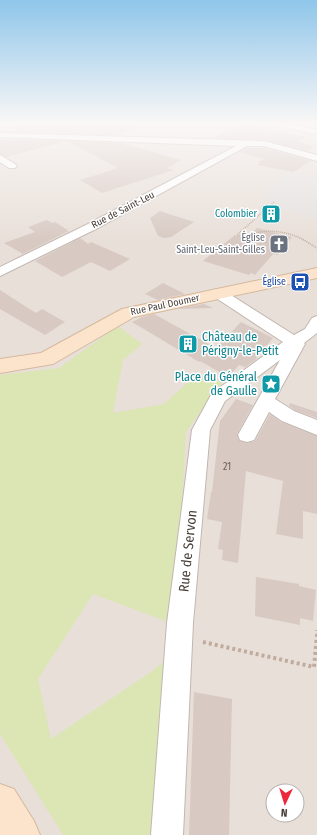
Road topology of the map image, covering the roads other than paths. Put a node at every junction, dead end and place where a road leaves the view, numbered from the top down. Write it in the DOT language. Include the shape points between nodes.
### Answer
graph roads {
  1 [pos="7,163"];
  2 [pos="213,163"];
  3 [pos="12,166"];
  4 [pos="0,272"];
  5 [pos="317,273"];
  6 [pos="218,293"];
  7 [pos="317,321"];
  8 [pos="294,342"];
  9 [pos="0,366"];
  10 [pos="265,401"];
  11 [pos="317,428"];
  12 [pos="247,435"];
  13 [pos="0,803"];
  14 [pos="20,835"];
  15 [pos="167,835"];
  1 -- 3 [label="street"];
  2 -- 4 [label="street, Rue de Saint-Leu"];
  5 -- 6 [label="street, Rue Paul Doumer"];
  6 -- 8 [label="street"];
  6 -- 9 [label="street, Rue Paul Doumer" via="128,313 46,359"];
  7 -- 8 [label="street, Rue de Servon" via="310,332"];
  8 -- 10 [label="street" via="297,344"];
  8 -- 15 [label="street, Rue de Servon" via="218,397 201,430 179,637"];
  10 -- 11 [label="street" via="288,416"];
  10 -- 12 [label="street"];
  13 -- 14 [label="street"];
}
